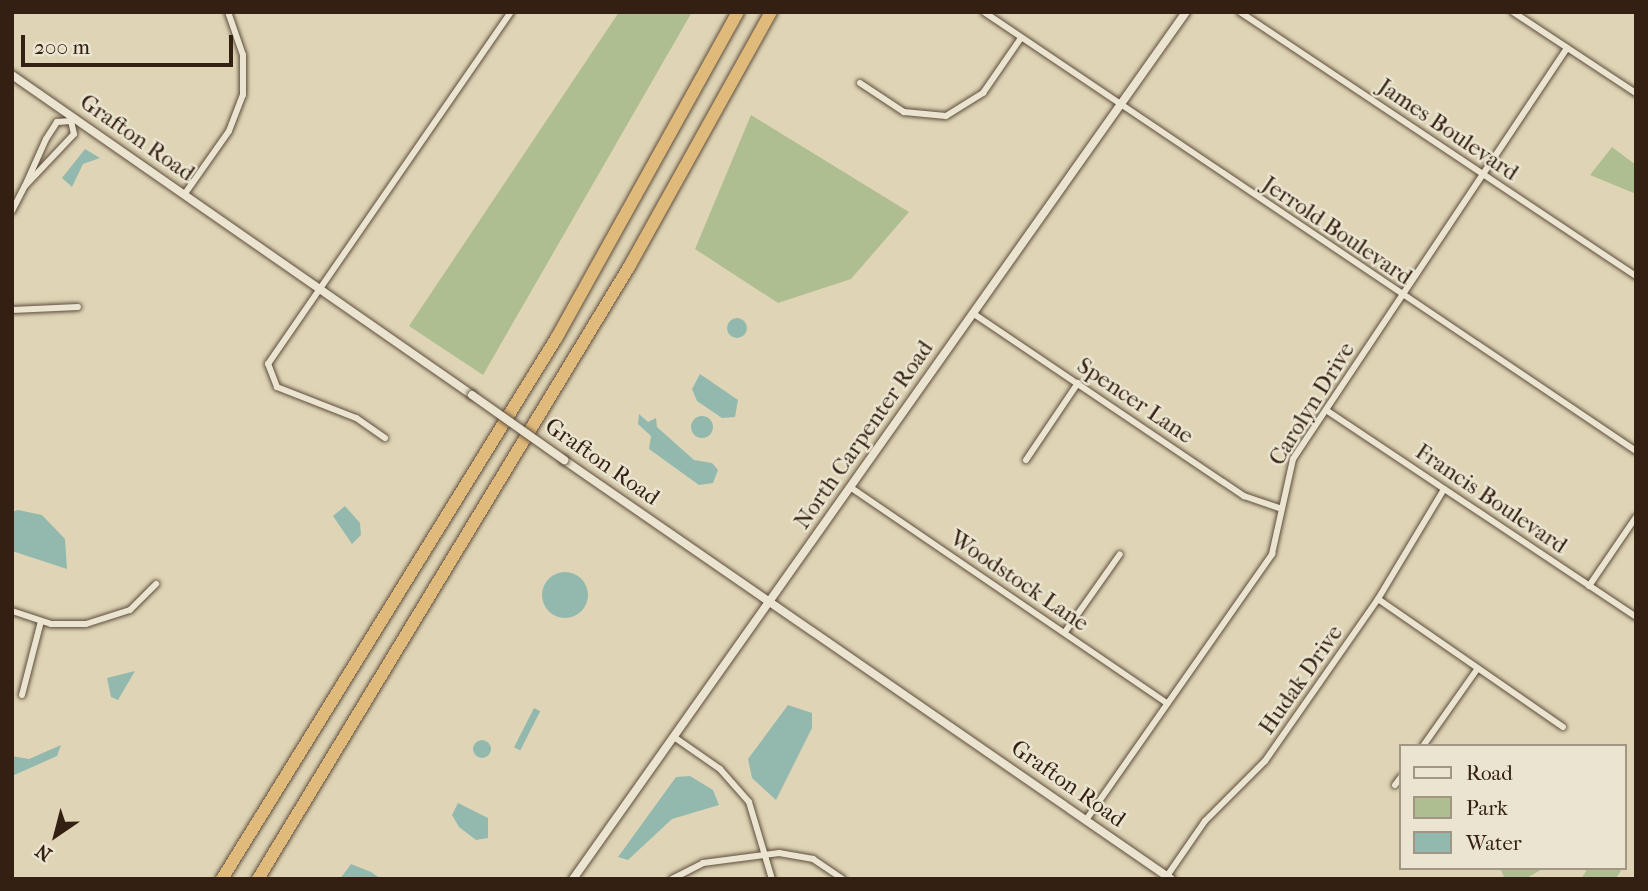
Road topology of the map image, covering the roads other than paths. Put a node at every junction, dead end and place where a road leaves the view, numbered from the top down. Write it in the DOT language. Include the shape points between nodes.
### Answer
graph roads {
  1 [pos="229,12"];
  2 [pos="511,12"];
  3 [pos="738,12"];
  4 [pos="771,12"];
  5 [pos="984,12"];
  6 [pos="1186,12"];
  7 [pos="1240,12"];
  8 [pos="1513,12"];
  9 [pos="1021,38"];
  10 [pos="1567,48"];
  11 [pos="12,75"];
  12 [pos="860,83"];
  13 [pos="1636,93"];
  14 [pos="1119,106"];
  15 [pos="72,120"];
  16 [pos="1484,175"];
  17 [pos="25,186"];
  18 [pos="184,195"];
  19 [pos="12,211"];
  20 [pos="1636,276"];
  21 [pos="319,289"];
  22 [pos="1403,296"];
  23 [pos="78,307"];
  24 [pos="12,310"];
  25 [pos="974,314"];
  26 [pos="1078,383"];
  27 [pos="1326,410"];
  28 [pos="385,438"];
  29 [pos="1636,451"];
  30 [pos="1026,460"];
  31 [pos="850,487"];
  32 [pos="1444,489"];
  33 [pos="1281,509"];
  34 [pos="1636,517"];
  35 [pos="1120,554"];
  36 [pos="156,584"];
  37 [pos="1589,586"];
  38 [pos="1378,599"];
  39 [pos="770,602"];
  40 [pos="12,611"];
  41 [pos="1636,617"];
  42 [pos="41,621"];
  43 [pos="1065,632"];
  44 [pos="1478,668"];
  45 [pos="22,695"];
  46 [pos="1167,703"];
  47 [pos="1563,727"];
  48 [pos="674,737"];
  49 [pos="1424,744"];
  50 [pos="1400,778"];
  51 [pos="1395,785"];
  52 [pos="1086,820"];
  53 [pos="768,854"];
  54 [pos="1169,877"];
  55 [pos="222,879"];
  56 [pos="258,879"];
  57 [pos="573,879"];
  58 [pos="672,879"];
  59 [pos="772,879"];
  60 [pos="843,879"];
  1 -- 18 [label="street" via="243,55 243,95 229,131"];
  2 -- 21 [label="street"];
  3 -- 55 [label="highway" via="557,337"];
  4 -- 56 [label="highway" via="610,300"];
  5 -- 9 [label="street, Jerrold Boulevard"];
  6 -- 14 [label="street, North Carpenter Road"];
  7 -- 16 [label="street, James Boulevard"];
  8 -- 10 [label="street"];
  9 -- 12 [label="street" via="983,93 946,116 904,112"];
  9 -- 14 [label="street, Jerrold Boulevard"];
  10 -- 13 [label="street"];
  10 -- 16 [label="street, Carolyn Drive"];
  11 -- 15 [label="street, Grafton Road"];
  14 -- 22 [label="street, Jerrold Boulevard"];
  14 -- 25 [label="street, North Carpenter Road"];
  15 -- 17 [label="street" via="74,134 67,145"];
  15 -- 17 [label="street" via="57,122"];
  15 -- 18 [label="street, Grafton Road"];
  16 -- 20 [label="street, James Boulevard"];
  16 -- 22 [label="street, Carolyn Drive"];
  17 -- 19 [label="street"];
  18 -- 21 [label="street, Grafton Road"];
  21 -- 28 [label="street" via="270,361 270,380"];
  21 -- 39 [label="street, Grafton Road, bridge"];
  22 -- 27 [label="street, Carolyn Drive"];
  22 -- 29 [label="street, Jerrold Boulevard"];
  23 -- 24 [label="street"];
  25 -- 26 [label="street, Spencer Lane"];
  25 -- 31 [label="street, North Carpenter Road"];
  26 -- 30 [label="street"];
  26 -- 33 [label="street, Spencer Lane" via="1244,496"];
  27 -- 32 [label="street, Francis Boulevard"];
  27 -- 33 [label="street, Carolyn Drive" via="1288,467"];
  31 -- 39 [label="street, North Carpenter Road"];
  31 -- 43 [label="street, Woodstock Lane"];
  32 -- 37 [label="street, Francis Boulevard"];
  32 -- 38 [label="street, Hudak Drive"];
  33 -- 46 [label="street, Carolyn Drive" via="1272,554"];
  34 -- 37 [label="street"];
  35 -- 43 [label="street"];
  36 -- 42 [label="street" via="139,604 106,620"];
  37 -- 41 [label="street, Francis Boulevard"];
  38 -- 44 [label="street"];
  38 -- 54 [label="street, Hudak Drive" via="1265,761 1205,821"];
  39 -- 48 [label="street, North Carpenter Road"];
  39 -- 52 [label="street, Grafton Road"];
  40 -- 42 [label="street"];
  42 -- 45 [label="street"];
  43 -- 46 [label="street, Woodstock Lane"];
  44 -- 47 [label="street"];
  44 -- 49 [label="street"];
  46 -- 52 [label="street, Carolyn Drive"];
  48 -- 53 [label="street" via="743,794"];
  48 -- 57 [label="street, North Carpenter Road"];
  50 -- 51 [label="street"];
  52 -- 54 [label="street, Grafton Road"];
  53 -- 58 [label="street" via="703,863"];
  53 -- 59 [label="street"];
  53 -- 60 [label="street" via="804,856"];
}
